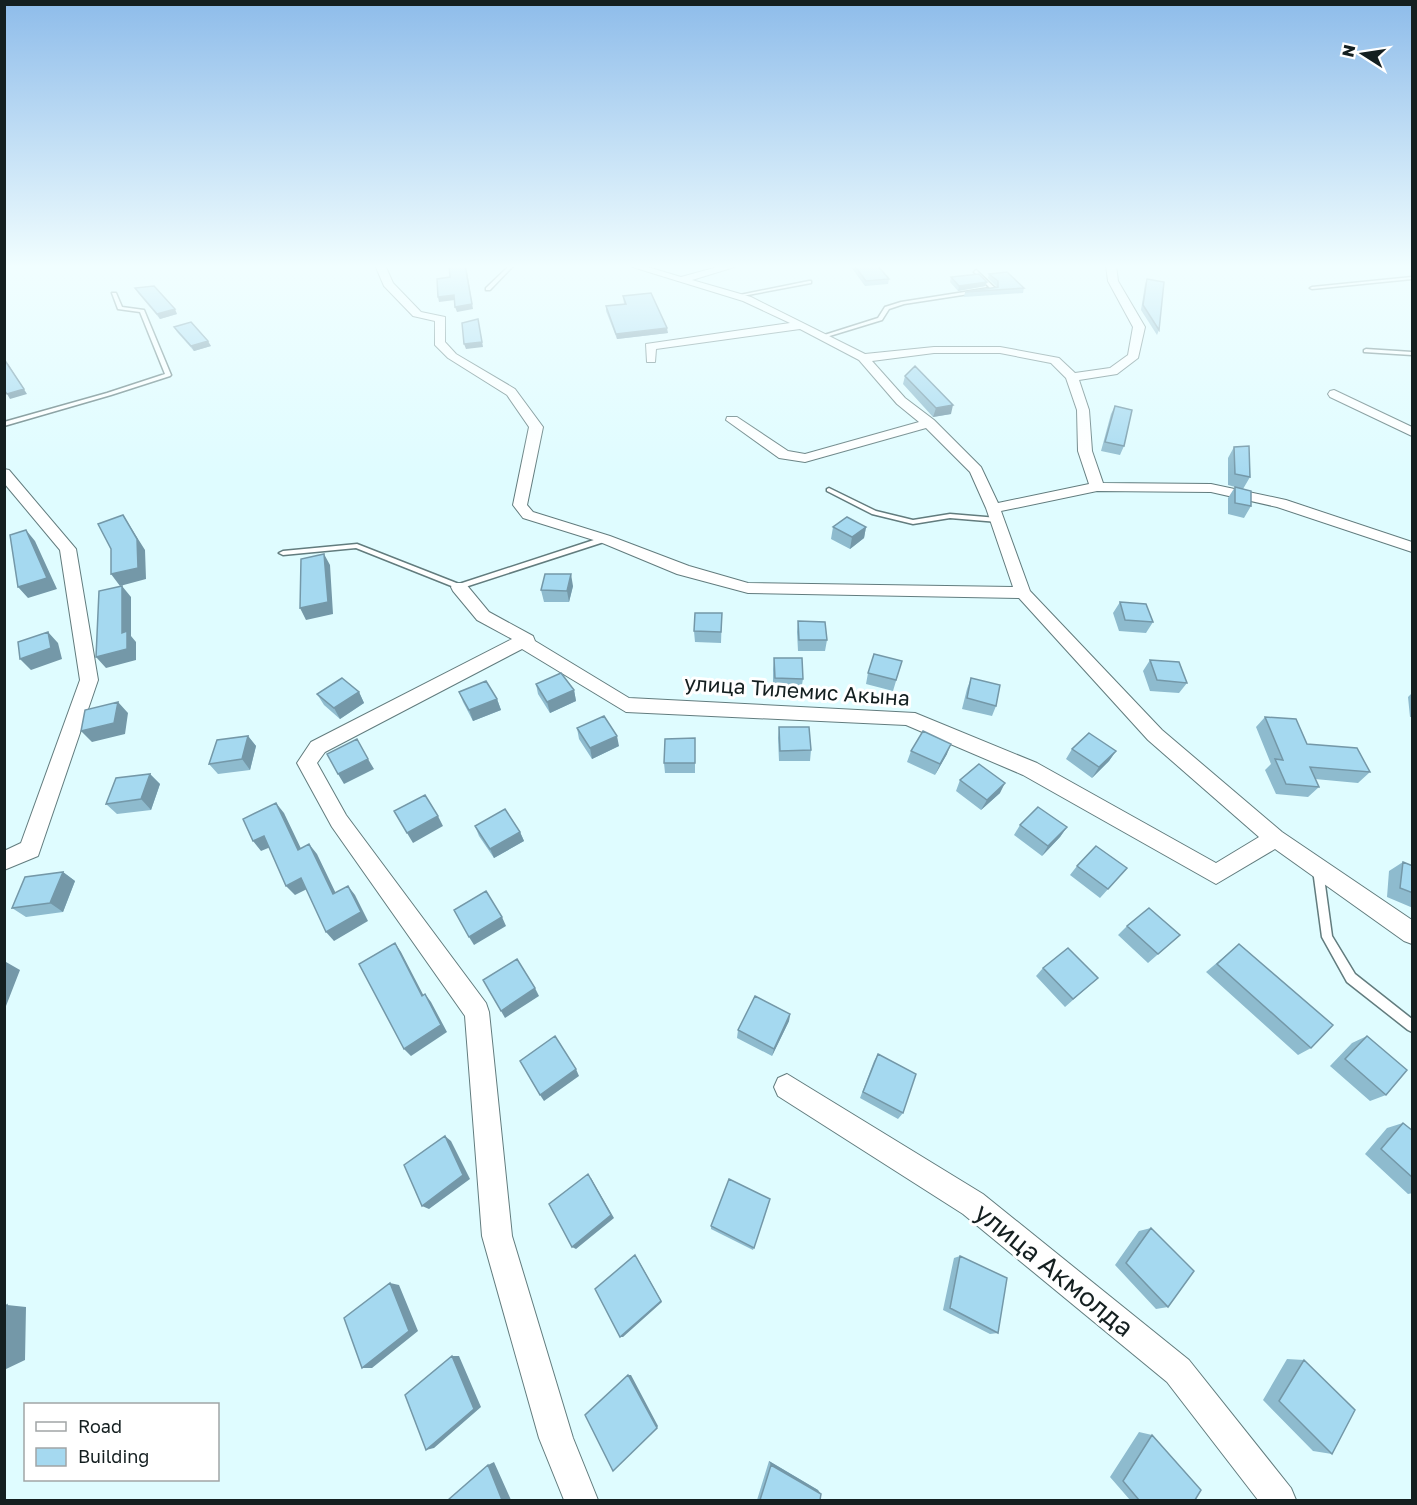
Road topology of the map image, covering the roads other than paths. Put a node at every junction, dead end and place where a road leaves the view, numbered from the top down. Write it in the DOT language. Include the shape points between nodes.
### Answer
graph roads {
  1 [pos="152,335"];
  2 [pos="440,335"];
  3 [pos="728,335"];
  4 [pos="818,335"];
  5 [pos="827,335"];
  6 [pos="1138,335"];
  7 [pos="821,337"];
  8 [pos="1366,351"];
  9 [pos="1413,354"];
  10 [pos="863,358"];
  11 [pos="651,360"];
  12 [pos="1072,377"];
  13 [pos="1334,394"];
  14 [pos="732,420"];
  15 [pos="929,423"];
  16 [pos="4,424"];
  17 [pos="1413,432"];
  18 [pos="4,473"];
  19 [pos="1097,488"];
  20 [pos="829,490"];
  21 [pos="996,514"];
  22 [pos="605,539"];
  23 [pos="1413,547"];
  24 [pos="283,553"];
  25 [pos="459,587"];
  26 [pos="1023,593"];
  27 [pos="523,641"];
  28 [pos="1275,838"];
  29 [pos="4,861"];
  30 [pos="1318,868"];
  31 [pos="1413,933"];
  32 [pos="1413,1026"];
  33 [pos="787,1088"];
  34 [pos="581,1500"];
  35 [pos="1279,1500"];
  1 -- 16 [label="lane" via="168,375"];
  2 -- 22 [label="street" via="439,343 452,356 511,392 536,427 520,505 528,515"];
  3 -- 11 [label="street" via="650,346"];
  4 -- 7 [label="street"];
  5 -- 7 [label="lane"];
  6 -- 12 [label="street" via="1134,356 1113,371"];
  7 -- 10 [label="street"];
  8 -- 9 [label="lane"];
  10 -- 12 [label="street" via="934,350 1000,350 1055,360"];
  10 -- 15 [label="street" via="901,401"];
  12 -- 19 [label="street" via="1083,410 1084,451"];
  13 -- 17 [label="street"];
  14 -- 15 [label="street" via="784,454 805,458"];
  15 -- 21 [label="street" via="976,470"];
  18 -- 29 [label="street" via="68,549 88,680 30,849"];
  19 -- 21 [label="street"];
  19 -- 23 [label="street" via="1211,488 1281,503"];
  20 -- 21 [label="lane" via="874,513 913,522"];
  21 -- 26 [label="street"];
  22 -- 25 [label="lane"];
  22 -- 26 [label="street" via="683,570 748,588"];
  24 -- 25 [label="lane" via="357,546"];
  25 -- 27 [label="street, улица Тилемис Акына" via="483,616 527,640"];
  26 -- 28 [label="street" via="1155,735"];
  27 -- 28 [label="street, улица Тилемис Акына" via="626,705 908,718 1030,769 1216,874"];
  27 -- 34 [label="street" via="318,747 307,763 339,821 477,1012 497,1236 556,1438"];
  28 -- 30 [label="street"];
  30 -- 31 [label="street"];
  30 -- 32 [label="lane" via="1327,937 1351,978"];
  33 -- 35 [label="street, улица Акмолда" via="974,1204 1178,1371"];
}
